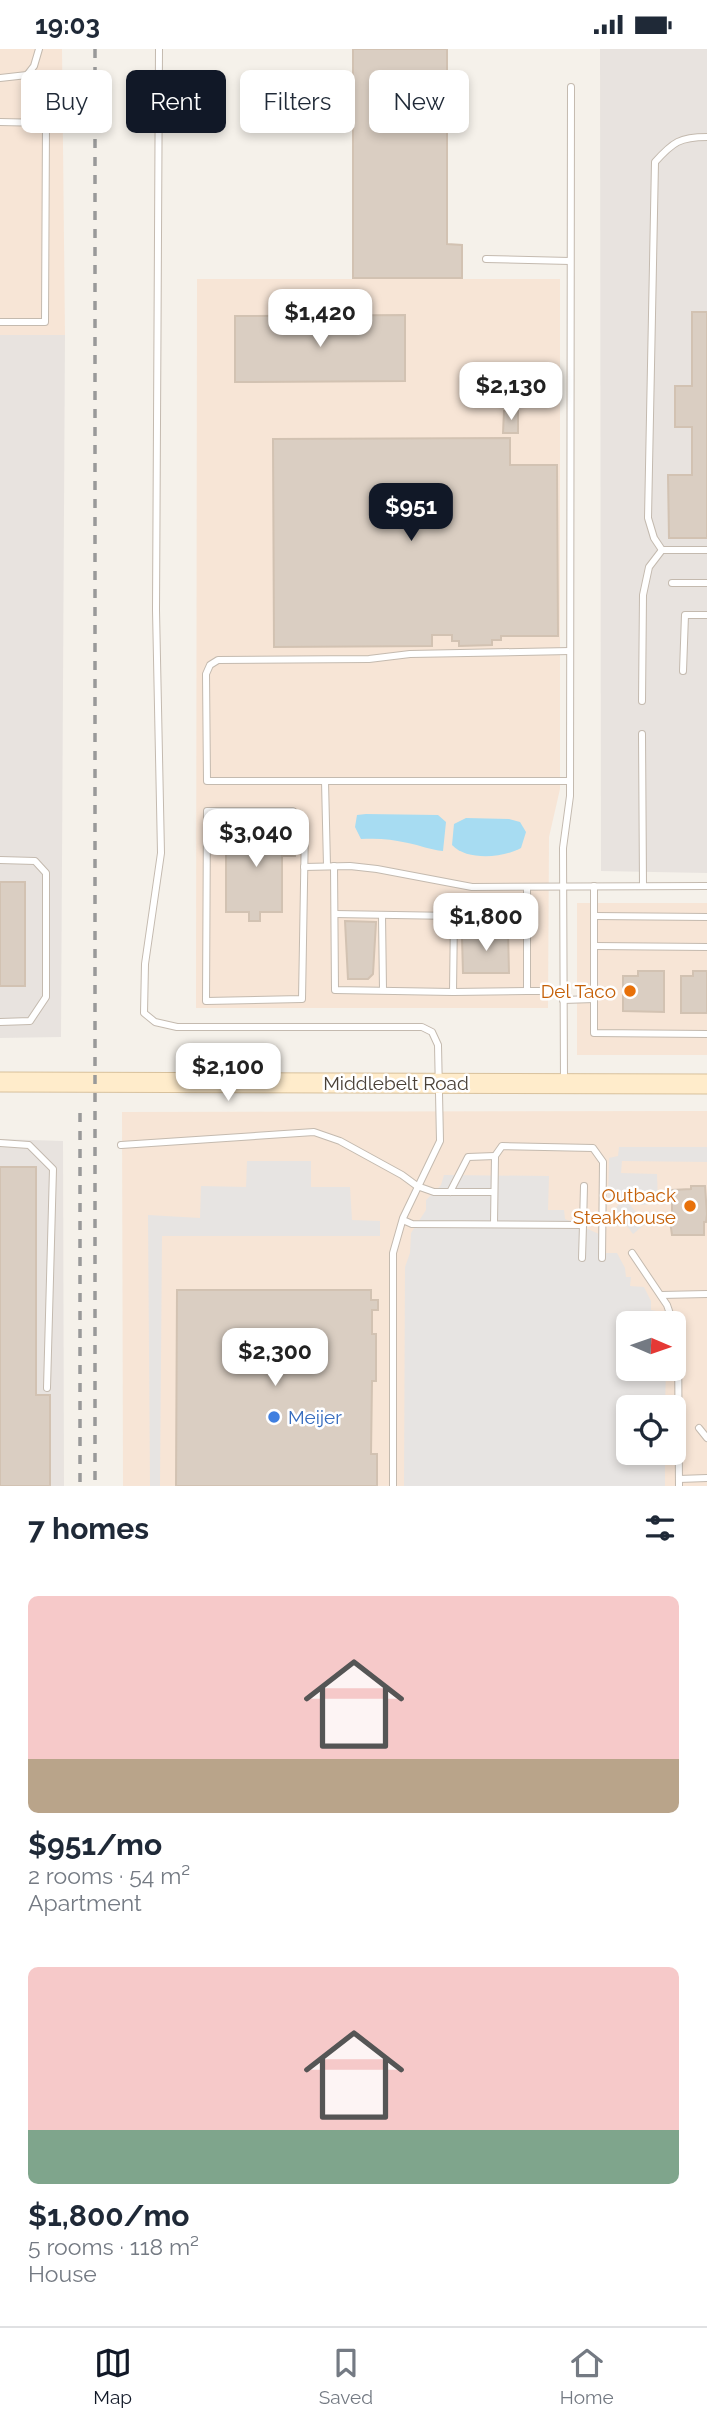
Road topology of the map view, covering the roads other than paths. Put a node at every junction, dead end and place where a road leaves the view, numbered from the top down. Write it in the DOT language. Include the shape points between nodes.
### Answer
graph roads {
  1 [pos="39,49"];
  2 [pos="159,49"];
  3 [pos="0,78"];
  4 [pos="571,87"];
  5 [pos="0,122"];
  6 [pos="707,137"];
  7 [pos="486,260"];
  8 [pos="570,261"];
  9 [pos="0,322"];
  10 [pos="662,549"];
  11 [pos="707,550"];
  12 [pos="671,583"];
  13 [pos="707,583"];
  14 [pos="707,615"];
  15 [pos="570,651"];
  16 [pos="683,671"];
  17 [pos="642,701"];
  18 [pos="642,734"];
  19 [pos="325,781"];
  20 [pos="570,781"];
  21 [pos="0,860"];
  22 [pos="330,866"];
  23 [pos="304,867"];
  24 [pos="563,886"];
  25 [pos="594,886"];
  26 [pos="643,886"];
  27 [pos="707,886"];
  28 [pos="527,887"];
  29 [pos="335,914"];
  30 [pos="382,915"];
  31 [pos="454,916"];
  32 [pos="527,916"];
  33 [pos="594,916"];
  34 [pos="707,917"];
  35 [pos="594,946"];
  36 [pos="707,947"];
  37 [pos="383,990"];
  38 [pos="527,991"];
  39 [pos="564,991"];
  40 [pos="453,992"];
  41 [pos="594,999"];
  42 [pos="563,1000"];
  43 [pos="0,1022"];
  44 [pos="707,1034"];
  45 [pos="0,1082"];
  46 [pos="439,1083"];
  47 [pos="564,1084"];
  48 [pos="707,1084"];
  49 [pos="0,1143"];
  50 [pos="121,1145"];
  51 [pos="495,1156"];
  52 [pos="417,1186"];
  53 [pos="584,1186"];
  54 [pos="450,1192"];
  55 [pos="494,1192"];
  56 [pos="403,1220"];
  57 [pos="494,1224"];
  58 [pos="583,1225"];
  59 [pos="632,1253"];
  60 [pos="582,1258"];
  61 [pos="602,1258"];
  62 [pos="707,1294"];
  63 [pos="661,1295"];
  64 [pos="47,1388"];
  65 [pos="699,1428"];
  66 [pos="707,1438"];
  67 [pos="707,1478"];
  68 [pos="679,1482"];
  69 [pos="393,1486"];
  1 -- 3 [label="lane" via="27,75"];
  2 -- 46 [label="lane" via="156,610 161,853 145,964 144,1013 155,1022 177,1027 422,1027 437,1040"];
  4 -- 8 [label="lane"];
  5 -- 9 [label="lane" via="46,123 45,322"];
  6 -- 10 [label="lane" via="685,137 654,162 649,518"];
  7 -- 8 [label="lane"];
  8 -- 15 [label="lane"];
  10 -- 11 [label="lane"];
  10 -- 17 [label="lane" via="649,567 643,595"];
  12 -- 13 [label="lane"];
  14 -- 16 [label="lane" via="684,615"];
  15 -- 19 [label="lane" via="218,660 210,665 206,674 207,781"];
  15 -- 20 [label="lane"];
  18 -- 26 [label="lane"];
  19 -- 20 [label="lane"];
  19 -- 22 [label="lane"];
  20 -- 24 [label="lane"];
  21 -- 43 [label="lane" via="35,861 46,873 46,997 30,1021"];
  22 -- 23 [label="lane"];
  22 -- 28 [label="lane" via="377,869 472,887"];
  22 -- 29 [label="lane"];
  23 -- 23 [label="lane" via="302,999 206,1001 206,811 293,811 305,827"];
  24 -- 25 [label="lane"];
  24 -- 28 [label="lane"];
  24 -- 39 [label="lane"];
  25 -- 26 [label="lane"];
  25 -- 33 [label="lane"];
  26 -- 27 [label="lane"];
  28 -- 32 [label="lane"];
  29 -- 30 [label="lane"];
  29 -- 37 [label="lane" via="335,990"];
  30 -- 31 [label="lane"];
  30 -- 37 [label="lane"];
  31 -- 32 [label="lane"];
  31 -- 40 [label="lane"];
  32 -- 38 [label="lane"];
  33 -- 34 [label="lane"];
  33 -- 35 [label="lane"];
  35 -- 36 [label="lane"];
  35 -- 41 [label="lane"];
  37 -- 40 [label="lane"];
  38 -- 39 [label="lane"];
  38 -- 40 [label="lane"];
  39 -- 42 [label="lane"];
  41 -- 42 [label="lane"];
  41 -- 44 [label="lane" via="594,1033"];
  42 -- 47 [label="lane"];
  45 -- 46 [label="main road, Middlebelt Road"];
  46 -- 47 [label="main road, Middlebelt Road"];
  46 -- 52 [label="lane" via="440,1141"];
  47 -- 48 [label="main road, Middlebelt Road"];
  49 -- 64 [label="lane" via="29,1145 53,1169"];
  50 -- 52 [label="lane" via="314,1132 340,1141"];
  51 -- 54 [label="lane" via="468,1157"];
  51 -- 55 [label="lane"];
  51 -- 61 [label="lane" via="502,1146 593,1148 603,1162"];
  52 -- 54 [label="lane"];
  52 -- 56 [label="lane"];
  53 -- 58 [label="lane"];
  54 -- 55 [label="lane"];
  55 -- 57 [label="lane"];
  56 -- 57 [label="lane" via="412,1224"];
  56 -- 69 [label="lane" via="393,1253"];
  57 -- 58 [label="lane"];
  58 -- 60 [label="lane"];
  59 -- 63 [label="lane"];
  62 -- 63 [label="lane"];
  63 -- 68 [label="lane" via="678,1336"];
  65 -- 66 [label="lane"];
  67 -- 68 [label="lane"];
}
